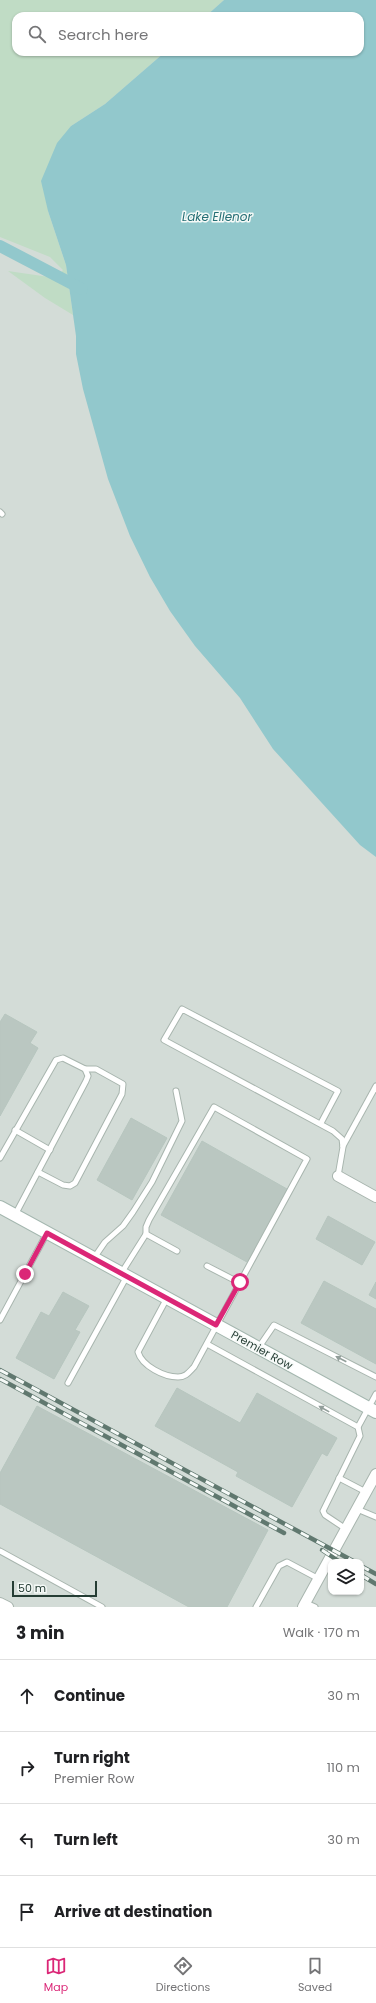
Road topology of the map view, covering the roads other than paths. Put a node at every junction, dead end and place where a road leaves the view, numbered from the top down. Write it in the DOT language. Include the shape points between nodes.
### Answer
graph roads {
  1 [pos="85,1069"];
  2 [pos="376,1086"];
  3 [pos="176,1091"];
  4 [pos="321,1123"];
  5 [pos="15,1130"];
  6 [pos="343,1147"];
  7 [pos="50,1150"];
  8 [pos="2,1152"];
  9 [pos="0,1158"];
  10 [pos="38,1172"];
  11 [pos="338,1176"];
  12 [pos="376,1197"];
  13 [pos="0,1207"];
  14 [pos="15,1215"];
  15 [pos="47,1233"];
  16 [pos="146,1234"];
  17 [pos="177,1251"];
  18 [pos="93,1258"];
  19 [pos="207,1266"];
  20 [pos="124,1275"];
  21 [pos="240,1282"];
  22 [pos="167,1298"];
  23 [pos="0,1320"];
  24 [pos="216,1325"];
  25 [pos="207,1344"];
  26 [pos="259,1348"];
  27 [pos="376,1378"];
  28 [pos="68,1383"];
  29 [pos="376,1394"];
  30 [pos="372,1410"];
  31 [pos="358,1428"];
  32 [pos="376,1474"];
  33 [pos="339,1478"];
  34 [pos="366,1492"];
  35 [pos="357,1509"];
  36 [pos="376,1517"];
  37 [pos="346,1529"];
  38 [pos="0,1552"];
  39 [pos="319,1579"];
  40 [pos="0,1603"];
  41 [pos="308,1606"];
  42 [pos="8,1607"];
  43 [pos="102,1607"];
  44 [pos="256,1607"];
  1 -- 5 [label="lane" via="64,1058 56,1060"];
  1 -- 7 [label="lane" via="88,1076 86,1081"];
  1 -- 10 [label="lane" via="96,1068 123,1084 122,1094 74,1183 70,1186 63,1185"];
  2 -- 6 [label="lane"];
  3 -- 18 [label="lane" via="182,1121 152,1182 123,1226 105,1242"];
  4 -- 4 [label="lane" via="164,1040 182,1009 338,1091"];
  4 -- 6 [label="lane" via="342,1139"];
  5 -- 7 [label="lane"];
  5 -- 8 [label="lane"];
  6 -- 11 [label="lane"];
  7 -- 10 [label="lane"];
  8 -- 9 [label="lane"];
  10 -- 14 [label="lane"];
  11 -- 12 [label="street"];
  13 -- 14 [label="street, Premier Row"];
  14 -- 15 [label="street, Premier Row"];
  15 -- 18 [label="street, Premier Row"];
  15 -- 23 [label="lane"];
  16 -- 17 [label="lane"];
  16 -- 20 [label="lane"];
  16 -- 21 [label="lane" via="149,1220 214,1107 307,1159"];
  18 -- 20 [label="street, Premier Row"];
  19 -- 21 [label="lane"];
  20 -- 22 [label="street, Premier Row"];
  20 -- 28 [label="lane"];
  21 -- 24 [label="lane"];
  22 -- 24 [label="street, Premier Row"];
  22 -- 25 [label="lane" via="138,1352 140,1359 155,1370 179,1377 187,1375 194,1367"];
  24 -- 25 [label="lane"];
  24 -- 26 [label="street, Premier Row"];
  31 -- 25 [label="lane, one-way"];
  27 -- 26 [label="lane, one-way" via="274,1324"];
  26 -- 30 [label="street, Premier Row"];
  29 -- 30 [label="lane"];
  30 -- 31 [label="lane"];
  31 -- 33 [label="lane" via="360,1436"];
  32 -- 34 [label="street"];
  33 -- 34 [label="lane"];
  33 -- 37 [label="lane" via="323,1511 324,1515"];
  34 -- 35 [label="street"];
  35 -- 36 [label="lane"];
  35 -- 37 [label="street"];
  37 -- 39 [label="street"];
  38 -- 43 [label="lane"];
  39 -- 41 [label="street"];
  39 -- 44 [label="lane" via="284,1562 279,1566"];
  40 -- 42 [label="street"];
}
